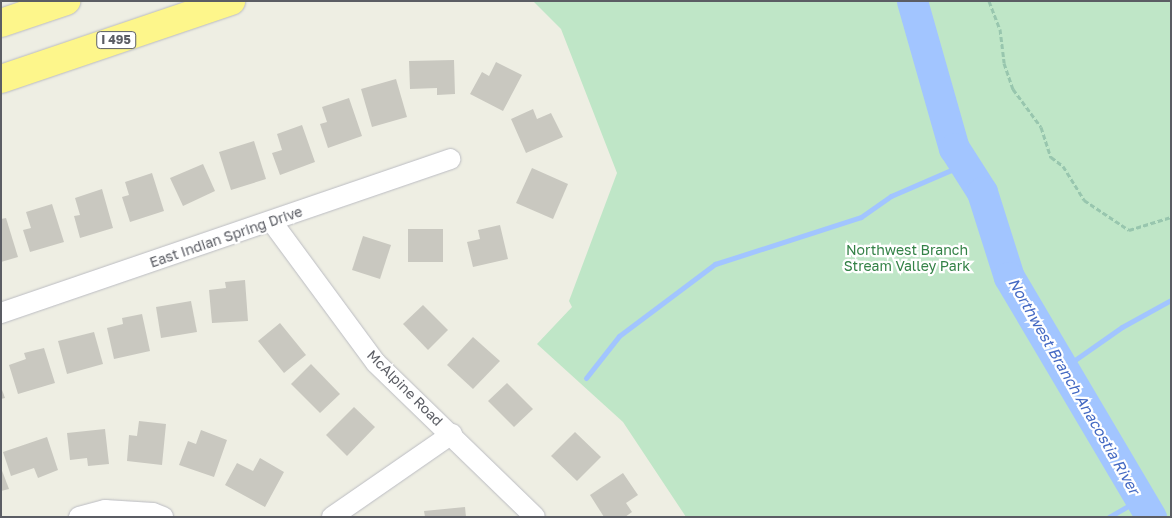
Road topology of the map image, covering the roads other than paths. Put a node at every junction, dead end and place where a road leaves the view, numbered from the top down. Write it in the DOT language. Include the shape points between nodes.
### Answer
graph roads {
  1 [pos="66,1"];
  2 [pos="232,1"];
  3 [pos="1,23"];
  4 [pos="1,78"];
  5 [pos="450,159"];
  6 [pos="272,222"];
  7 [pos="1,313"];
  8 [pos="452,434"];
  9 [pos="79,517"];
  10 [pos="163,517"];
  11 [pos="332,517"];
  12 [pos="535,517"];
  1 -- 3 [label="highway"];
  2 -- 4 [label="highway, I 495"];
  5 -- 6 [label="street, East Indian Spring Drive"];
  6 -- 7 [label="street, East Indian Spring Drive"];
  6 -- 8 [label="street, McAlpine Road" via="376,363"];
  8 -- 11 [label="street"];
  8 -- 12 [label="street, McAlpine Road"];
  9 -- 10 [label="street" via="105,510 153,513"];
}
